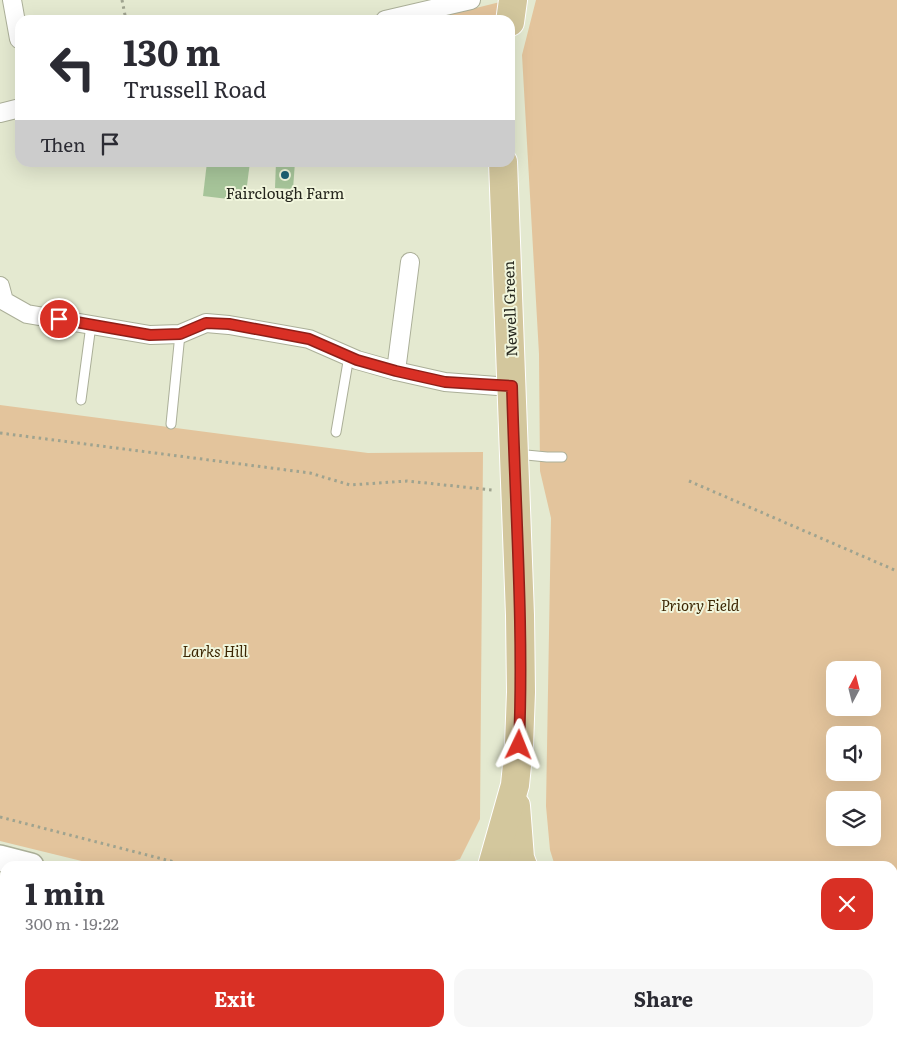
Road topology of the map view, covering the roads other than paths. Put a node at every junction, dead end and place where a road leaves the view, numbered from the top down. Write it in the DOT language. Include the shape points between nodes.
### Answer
graph roads {
  1 [pos="12,0"];
  2 [pos="471,0"];
  3 [pos="513,0"];
  4 [pos="406,15"];
  5 [pos="511,15"];
  6 [pos="15,17"];
  7 [pos="15,109"];
  8 [pos="0,112"];
  9 [pos="503,167"];
  10 [pos="410,262"];
  11 [pos="1,297"];
  12 [pos="91,325"];
  13 [pos="180,334"];
  14 [pos="348,356"];
  15 [pos="396,371"];
  16 [pos="512,386"];
  17 [pos="81,400"];
  18 [pos="171,424"];
  19 [pos="336,432"];
  20 [pos="514,454"];
  21 [pos="562,457"];
  22 [pos="515,785"];
  23 [pos="493,861"];
  24 [pos="521,861"];
  1 -- 6 [label="street"];
  2 -- 4 [label="street"];
  3 -- 5 [label="main road"];
  7 -- 8 [label="street"];
  9 -- 16 [label="main road, Newell Green"];
  10 -- 15 [label="street"];
  11 -- 12 [label="street" via="27,314"];
  12 -- 13 [label="street" via="150,335"];
  12 -- 17 [label="lane"];
  13 -- 14 [label="street" via="206,323 229,324 309,339"];
  13 -- 18 [label="lane"];
  14 -- 15 [label="street"];
  14 -- 19 [label="lane"];
  15 -- 16 [label="street" via="445,382"];
  16 -- 20 [label="main road, Newell Green"];
  20 -- 21 [label="lane"];
  20 -- 22 [label="main road, Newell Green" via="521,692"];
  22 -- 23 [label="main road, Newell Green"];
  22 -- 24 [label="main road, Newell Green"];
}
